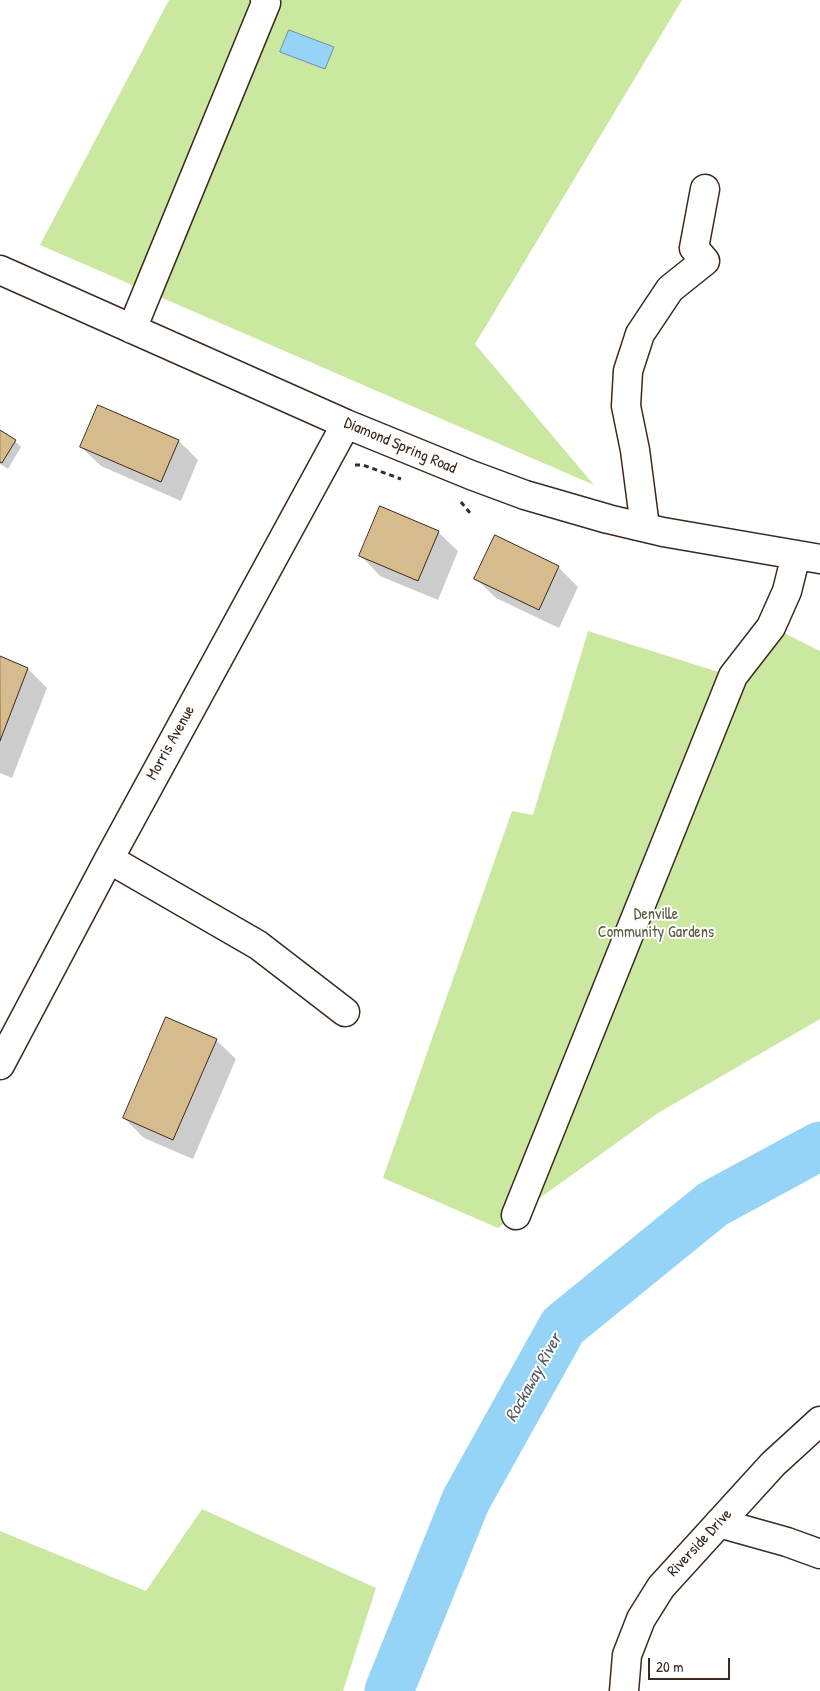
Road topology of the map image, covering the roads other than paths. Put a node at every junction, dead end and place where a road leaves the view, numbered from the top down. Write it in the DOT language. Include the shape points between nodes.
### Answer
graph roads {
  1 [pos="265,0"];
  2 [pos="705,189"];
  3 [pos="0,270"];
  4 [pos="132,329"];
  5 [pos="346,424"];
  6 [pos="645,528"];
  7 [pos="808,557"];
  8 [pos="109,859"];
  9 [pos="345,1012"];
  10 [pos="0,1065"];
  11 [pos="516,1215"];
  12 [pos="820,1421"];
  13 [pos="719,1523"];
  14 [pos="820,1554"];
  15 [pos="624,1691"];
  1 -- 4 [label="street"];
  2 -- 6 [label="street" via="694,248 705,261 670,289 640,334 628,370 626,406"];
  3 -- 4 [label="street, Diamond Spring Road"];
  4 -- 5 [label="street, Diamond Spring Road"];
  5 -- 6 [label="street, Diamond Spring Road" via="471,476"];
  5 -- 8 [label="street, Morris Avenue"];
  6 -- 7 [label="street, Diamond Spring Road"];
  7 -- 11 [label="street" via="787,591 771,627 733,676"];
  8 -- 9 [label="street" via="258,945"];
  8 -- 10 [label="street, Morris Avenue"];
  12 -- 13 [label="street, Riverside Drive" via="773,1464"];
  13 -- 14 [label="street"];
  13 -- 15 [label="street, Riverside Drive" via="661,1586 641,1619 628,1655"];
}
